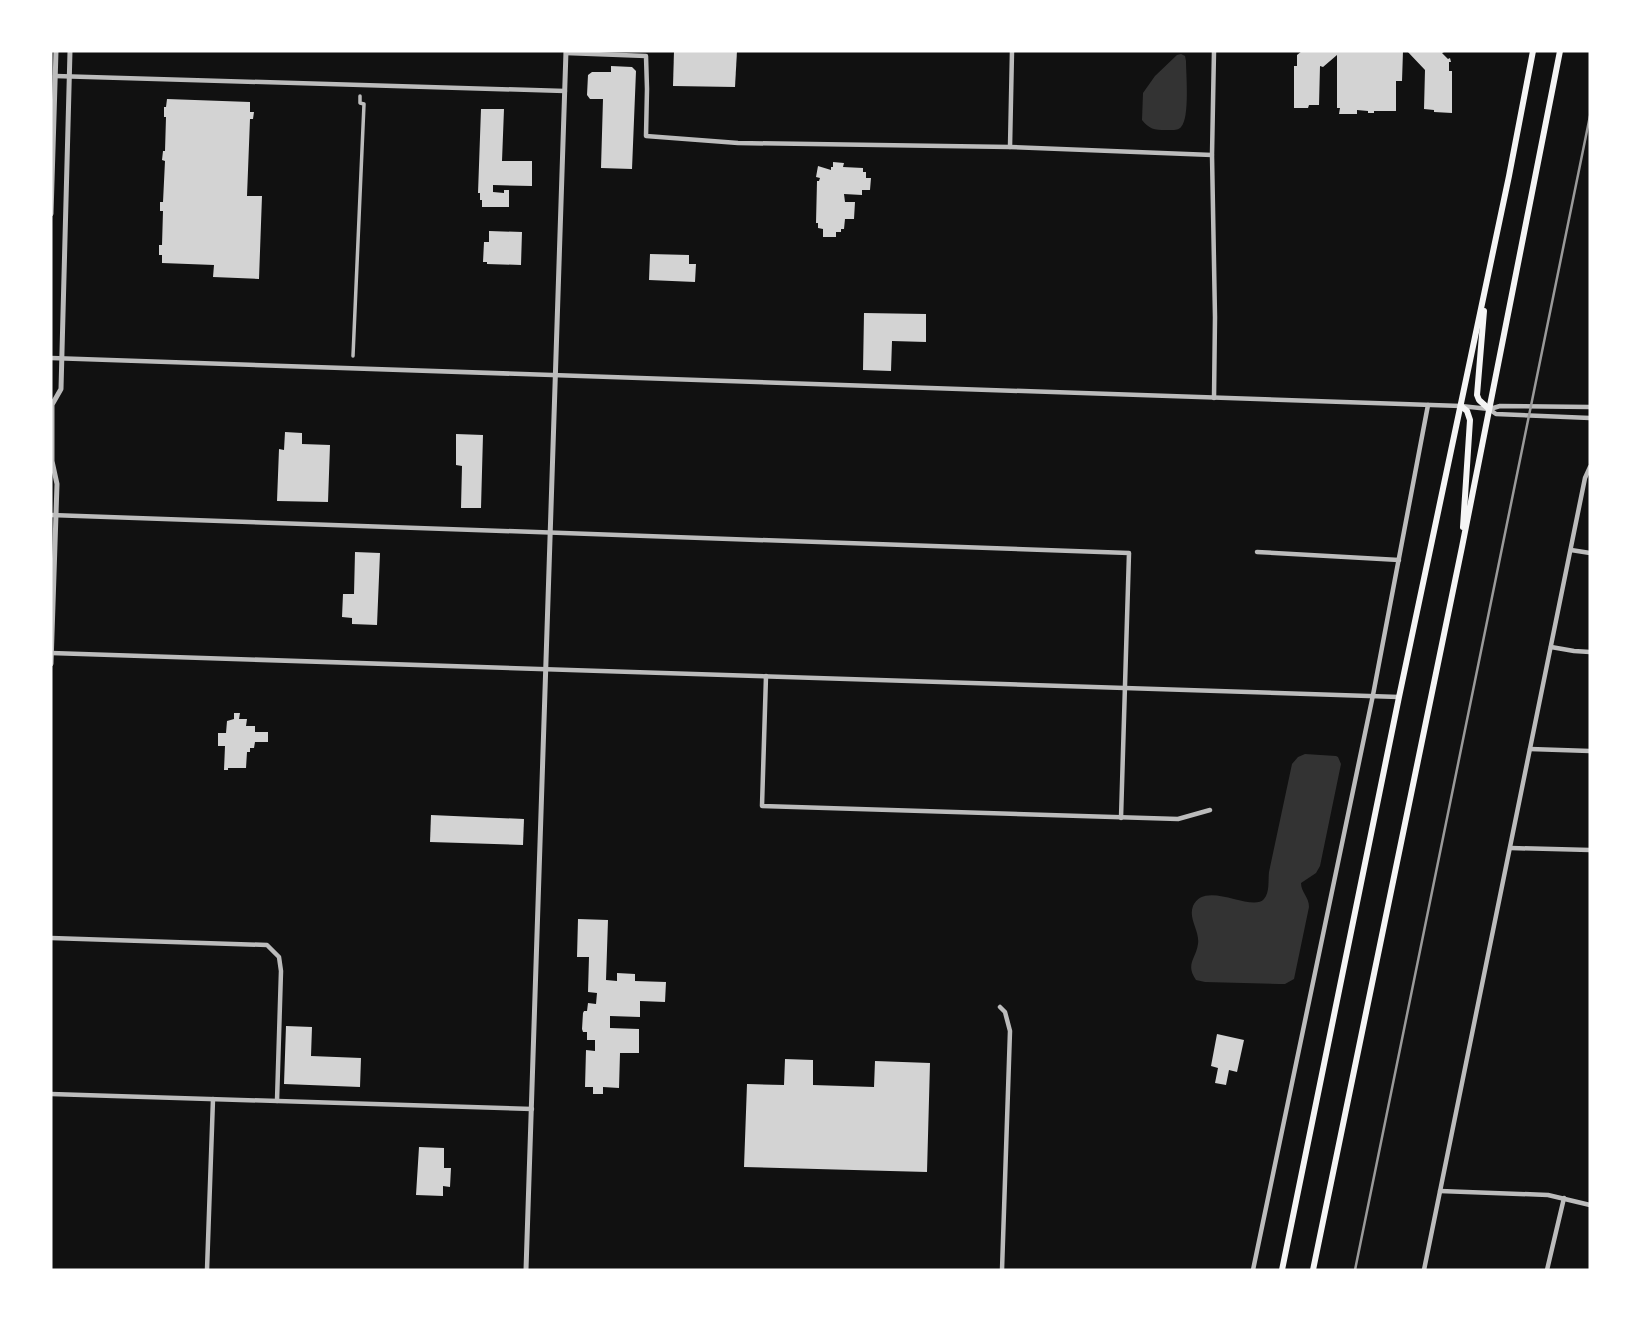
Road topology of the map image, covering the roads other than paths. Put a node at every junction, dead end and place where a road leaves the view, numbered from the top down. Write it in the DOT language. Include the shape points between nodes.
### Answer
graph roads {
  1 [pos="56,51"];
  2 [pos="70,51"];
  3 [pos="1012,51"];
  4 [pos="1214,51"];
  5 [pos="1533,51"];
  6 [pos="1560,51"];
  7 [pos="566,52"];
  8 [pos="55,76"];
  9 [pos="70,76"];
  10 [pos="565,91"];
  11 [pos="359,96"];
  12 [pos="1010,147"];
  13 [pos="1212,156"];
  14 [pos="51,214"];
  15 [pos="1487,282"];
  16 [pos="353,356"];
  17 [pos="51,358"];
  18 [pos="62,358"];
  19 [pos="555,375"];
  20 [pos="1214,398"];
  21 [pos="52,401"];
  22 [pos="1428,405"];
  23 [pos="1461,406"];
  24 [pos="1590,407"];
  25 [pos="1489,409"];
  26 [pos="1590,418"];
  27 [pos="51,462"];
  28 [pos="1590,467"];
  29 [pos="54,515"];
  30 [pos="550,533"];
  31 [pos="1462,547"];
  32 [pos="1571,550"];
  33 [pos="1257,552"];
  34 [pos="1590,553"];
  35 [pos="1399,560"];
  36 [pos="1551,648"];
  37 [pos="1590,652"];
  38 [pos="51,653"];
  39 [pos="51,664"];
  40 [pos="546,669"];
  41 [pos="766,676"];
  42 [pos="1125,687"];
  43 [pos="1373,695"];
  44 [pos="1399,697"];
  45 [pos="1530,749"];
  46 [pos="1590,751"];
  47 [pos="1210,810"];
  48 [pos="1121,818"];
  49 [pos="1510,848"];
  50 [pos="1590,850"];
  51 [pos="51,938"];
  52 [pos="1000,1007"];
  53 [pos="51,1094"];
  54 [pos="213,1099"];
  55 [pos="277,1101"];
  56 [pos="532,1109"];
  57 [pos="1440,1191"];
  58 [pos="1564,1198"];
  59 [pos="1590,1205"];
  60 [pos="207,1270"];
  61 [pos="526,1270"];
  62 [pos="1002,1270"];
  63 [pos="1253,1270"];
  64 [pos="1282,1270"];
  65 [pos="1313,1270"];
  66 [pos="1424,1270"];
  67 [pos="1547,1270"];
  1 -- 8 [label="street"];
  2 -- 9 [label="street"];
  3 -- 12 [label="street"];
  4 -- 13 [label="street"];
  5 -- 15 [label="main road"];
  6 -- 25 [label="main road"];
  7 -- 10 [label="street"];
  7 -- 12 [label="street" via="646,56 646,136"];
  8 -- 9 [label="street"];
  8 -- 14 [label="street"];
  9 -- 10 [label="street"];
  9 -- 18 [label="street"];
  10 -- 19 [label="street"];
  11 -- 16 [label="street" via="364,104"];
  12 -- 13 [label="street"];
  13 -- 20 [label="street"];
  15 -- 23 [label="main road"];
  15 -- 25 [label="main road" via="1477,395"];
  17 -- 18 [label="street"];
  18 -- 19 [label="street"];
  18 -- 21 [label="street" via="61,388"];
  19 -- 20 [label="street"];
  19 -- 30 [label="street"];
  20 -- 22 [label="street"];
  21 -- 27 [label="street"];
  22 -- 23 [label="street"];
  22 -- 35 [label="street"];
  23 -- 25 [label="street"];
  23 -- 31 [label="main road" via="1470,420"];
  23 -- 44 [label="main road"];
  24 -- 25 [label="street" via="1500,405"];
  25 -- 26 [label="street" via="1496,414"];
  25 -- 31 [label="main road"];
  27 -- 29 [label="street" via="57,484"];
  28 -- 32 [label="street"];
  29 -- 30 [label="street"];
  29 -- 38 [label="street"];
  30 -- 40 [label="street"];
  30 -- 42 [label="street" via="1129,553"];
  31 -- 65 [label="main road"];
  32 -- 34 [label="street"];
  32 -- 36 [label="street"];
  33 -- 35 [label="street"];
  35 -- 43 [label="street"];
  36 -- 37 [label="street"];
  36 -- 45 [label="street"];
  38 -- 39 [label="street"];
  38 -- 40 [label="street"];
  40 -- 41 [label="street"];
  40 -- 56 [label="street"];
  41 -- 42 [label="street"];
  41 -- 48 [label="street" via="762,806"];
  42 -- 43 [label="street"];
  42 -- 48 [label="street"];
  43 -- 44 [label="street"];
  43 -- 63 [label="street"];
  44 -- 64 [label="main road"];
  45 -- 46 [label="street"];
  45 -- 49 [label="street"];
  47 -- 48 [label="street" via="1178,819"];
  49 -- 50 [label="street"];
  49 -- 57 [label="street"];
  51 -- 55 [label="street" via="267,945 279,957 281,971"];
  52 -- 62 [label="street" via="1010,1031"];
  53 -- 54 [label="street"];
  54 -- 55 [label="street"];
  54 -- 60 [label="street"];
  55 -- 56 [label="street"];
  56 -- 61 [label="street"];
  57 -- 58 [label="street"];
  57 -- 66 [label="street"];
  58 -- 59 [label="street"];
  58 -- 67 [label="street"];
}
